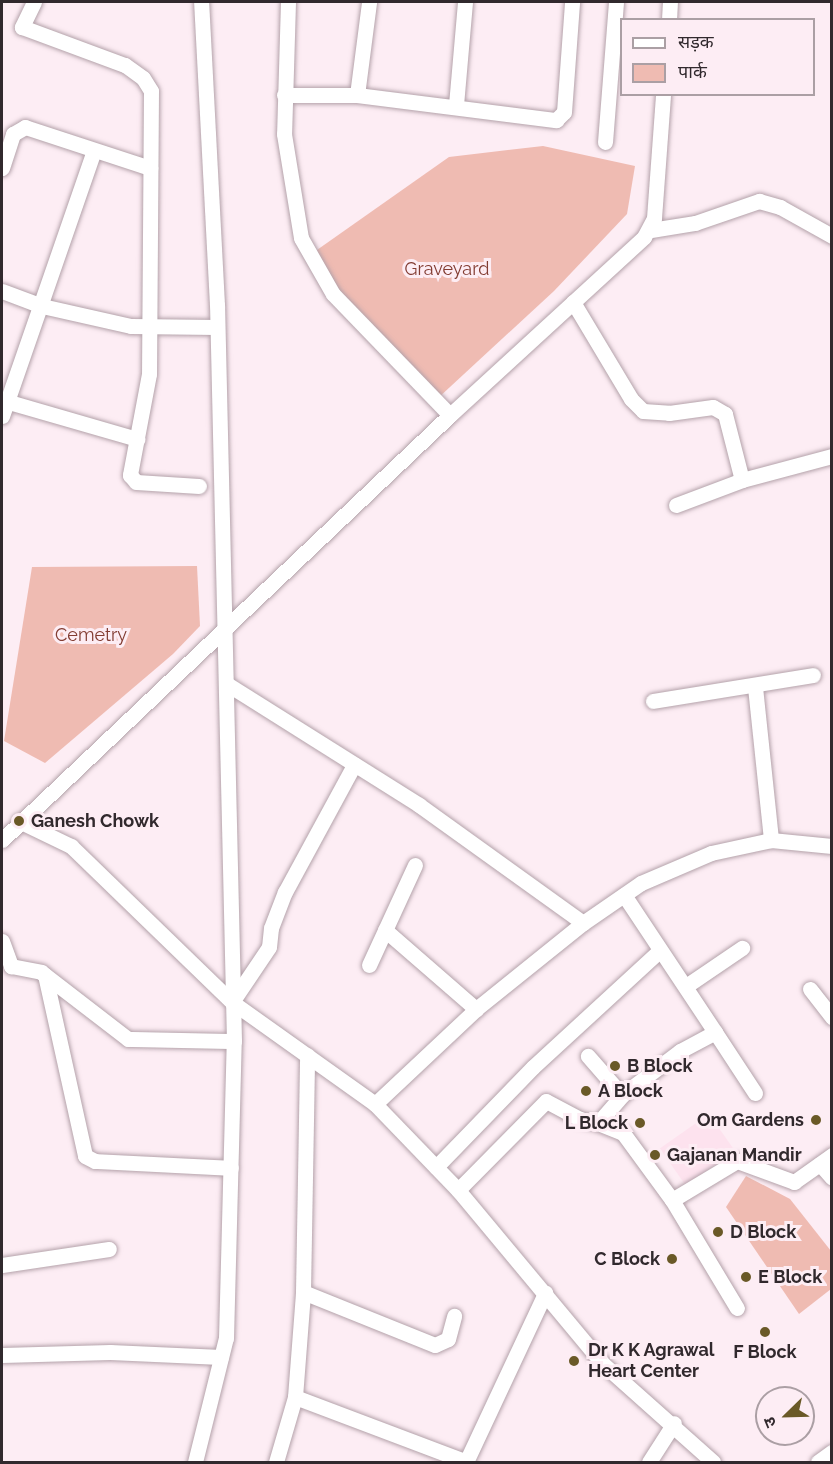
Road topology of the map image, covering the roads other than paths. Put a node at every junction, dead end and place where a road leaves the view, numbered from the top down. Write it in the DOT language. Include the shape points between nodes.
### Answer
graph roads {
  1 [pos="34,2"];
  2 [pos="201,2"];
  3 [pos="288,2"];
  4 [pos="369,2"];
  5 [pos="465,2"];
  6 [pos="572,2"];
  7 [pos="616,2"];
  8 [pos="670,2"];
  9 [pos="669,18"];
  10 [pos="284,95"];
  11 [pos="357,95"];
  12 [pos="663,96"];
  13 [pos="456,105"];
  14 [pos="605,142"];
  15 [pos="94,151"];
  16 [pos="2,168"];
  17 [pos="150,168"];
  18 [pos="651,230"];
  19 [pos="831,236"];
  20 [pos="2,291"];
  21 [pos="573,302"];
  22 [pos="42,306"];
  23 [pos="217,327"];
  24 [pos="150,328"];
  25 [pos="3,406"];
  26 [pos="450,415"];
  27 [pos="137,439"];
  28 [pos="831,456"];
  29 [pos="742,480"];
  30 [pos="199,486"];
  31 [pos="676,505"];
  32 [pos="226,629"];
  33 [pos="813,675"];
  34 [pos="227,684"];
  35 [pos="755,687"];
  36 [pos="653,701"];
  37 [pos="354,765"];
  38 [pos="20,821"];
  39 [pos="2,840"];
  40 [pos="771,840"];
  41 [pos="831,846"];
  42 [pos="415,865"];
  43 [pos="624,895"];
  44 [pos="583,923"];
  45 [pos="386,930"];
  46 [pos="2,941"];
  47 [pos="742,948"];
  48 [pos="659,951"];
  49 [pos="369,965"];
  50 [pos="45,975"];
  51 [pos="686,986"];
  52 [pos="810,989"];
  53 [pos="232,1002"];
  54 [pos="476,1009"];
  55 [pos="831,1017"];
  56 [pos="715,1032"];
  57 [pos="234,1041"];
  58 [pos="307,1055"];
  59 [pos="588,1056"];
  60 [pos="755,1093"];
  61 [pos="622,1095"];
  62 [pos="375,1104"];
  63 [pos="598,1123"];
  64 [pos="826,1159"];
  65 [pos="436,1167"];
  66 [pos="231,1168"];
  67 [pos="831,1178"];
  68 [pos="458,1190"];
  69 [pos="672,1200"];
  70 [pos="109,1249"];
  71 [pos="2,1265"];
  72 [pos="303,1292"];
  73 [pos="545,1293"];
  74 [pos="737,1308"];
  75 [pos="454,1316"];
  76 [pos="2,1350"];
  77 [pos="2,1355"];
  78 [pos="221,1357"];
  79 [pos="295,1397"];
  80 [pos="674,1424"];
  81 [pos="831,1452"];
  82 [pos="195,1462"];
  83 [pos="276,1462"];
  84 [pos="466,1462"];
  85 [pos="649,1462"];
  86 [pos="713,1462"];
  87 [pos="818,1462"];
  1 -- 17 [label="street" via="22,27 107,57 143,78 151,91"];
  2 -- 23 [label="street"];
  3 -- 10 [label="street"];
  4 -- 11 [label="street"];
  5 -- 13 [label="street"];
  6 -- 13 [label="street" via="564,112 560,118 551,121"];
  7 -- 14 [label="street"];
  8 -- 9 [label="street"];
  10 -- 11 [label="street"];
  10 -- 26 [label="street" via="288,179 307,253 333,294"];
  11 -- 13 [label="street"];
  12 -- 18 [label="street"];
  15 -- 16 [label="street" via="20,128 10,139"];
  15 -- 17 [label="street"];
  15 -- 22 [label="street"];
  17 -- 24 [label="street"];
  18 -- 19 [label="street" via="695,223 759,201 780,207"];
  18 -- 21 [label="street"];
  20 -- 22 [label="street"];
  21 -- 26 [label="street"];
  21 -- 29 [label="street" via="631,399 643,411 669,413 713,407 725,414"];
  22 -- 24 [label="street"];
  22 -- 25 [label="street"];
  23 -- 24 [label="street"];
  23 -- 32 [label="street"];
  24 -- 27 [label="street" via="149,374"];
  25 -- 27 [label="street"];
  26 -- 32 [label="street"];
  27 -- 30 [label="street" via="130,476 133,482"];
  28 -- 29 [label="street"];
  29 -- 31 [label="street"];
  32 -- 34 [label="street"];
  32 -- 38 [label="street"];
  33 -- 35 [label="street"];
  34 -- 37 [label="street"];
  34 -- 53 [label="street"];
  35 -- 36 [label="street"];
  35 -- 40 [label="street"];
  37 -- 44 [label="street" via="419,805"];
  37 -- 53 [label="street" via="285,892 268,947"];
  38 -- 39 [label="street"];
  38 -- 53 [label="street" via="71,846"];
  40 -- 41 [label="street"];
  40 -- 43 [label="street" via="711,853 641,883"];
  42 -- 45 [label="street"];
  43 -- 44 [label="street"];
  43 -- 48 [label="street"];
  44 -- 54 [label="street"];
  45 -- 49 [label="street"];
  45 -- 54 [label="street"];
  46 -- 50 [label="street" via="11,966"];
  47 -- 51 [label="street"];
  48 -- 51 [label="street"];
  48 -- 65 [label="street" via="533,1067"];
  50 -- 57 [label="street" via="128,1039"];
  50 -- 66 [label="street" via="85,1156 95,1161"];
  51 -- 56 [label="street"];
  52 -- 55 [label="street"];
  53 -- 57 [label="street"];
  53 -- 58 [label="street"];
  54 -- 62 [label="street"];
  56 -- 60 [label="street"];
  56 -- 61 [label="street" via="680,1051"];
  57 -- 66 [label="street"];
  58 -- 62 [label="street"];
  58 -- 72 [label="street"];
  59 -- 61 [label="street"];
  61 -- 63 [label="street"];
  62 -- 65 [label="street"];
  63 -- 68 [label="street" via="580,1119 546,1101"];
  63 -- 69 [label="street" via="622,1133"];
  64 -- 67 [label="street"];
  64 -- 69 [label="street" via="794,1182 737,1161"];
  65 -- 68 [label="street"];
  66 -- 78 [label="street" via="226,1338"];
  68 -- 73 [label="street"];
  69 -- 74 [label="street"];
  70 -- 71 [label="street"];
  72 -- 75 [label="street" via="435,1345 448,1339"];
  72 -- 79 [label="street"];
  73 -- 80 [label="street" via="602,1362"];
  73 -- 84 [label="street"];
  76 -- 77 [label="street"];
  77 -- 78 [label="street" via="110,1352"];
  78 -- 82 [label="street"];
  79 -- 83 [label="street"];
  79 -- 84 [label="street"];
  80 -- 85 [label="street"];
  80 -- 86 [label="street"];
  81 -- 87 [label="street"];
}
